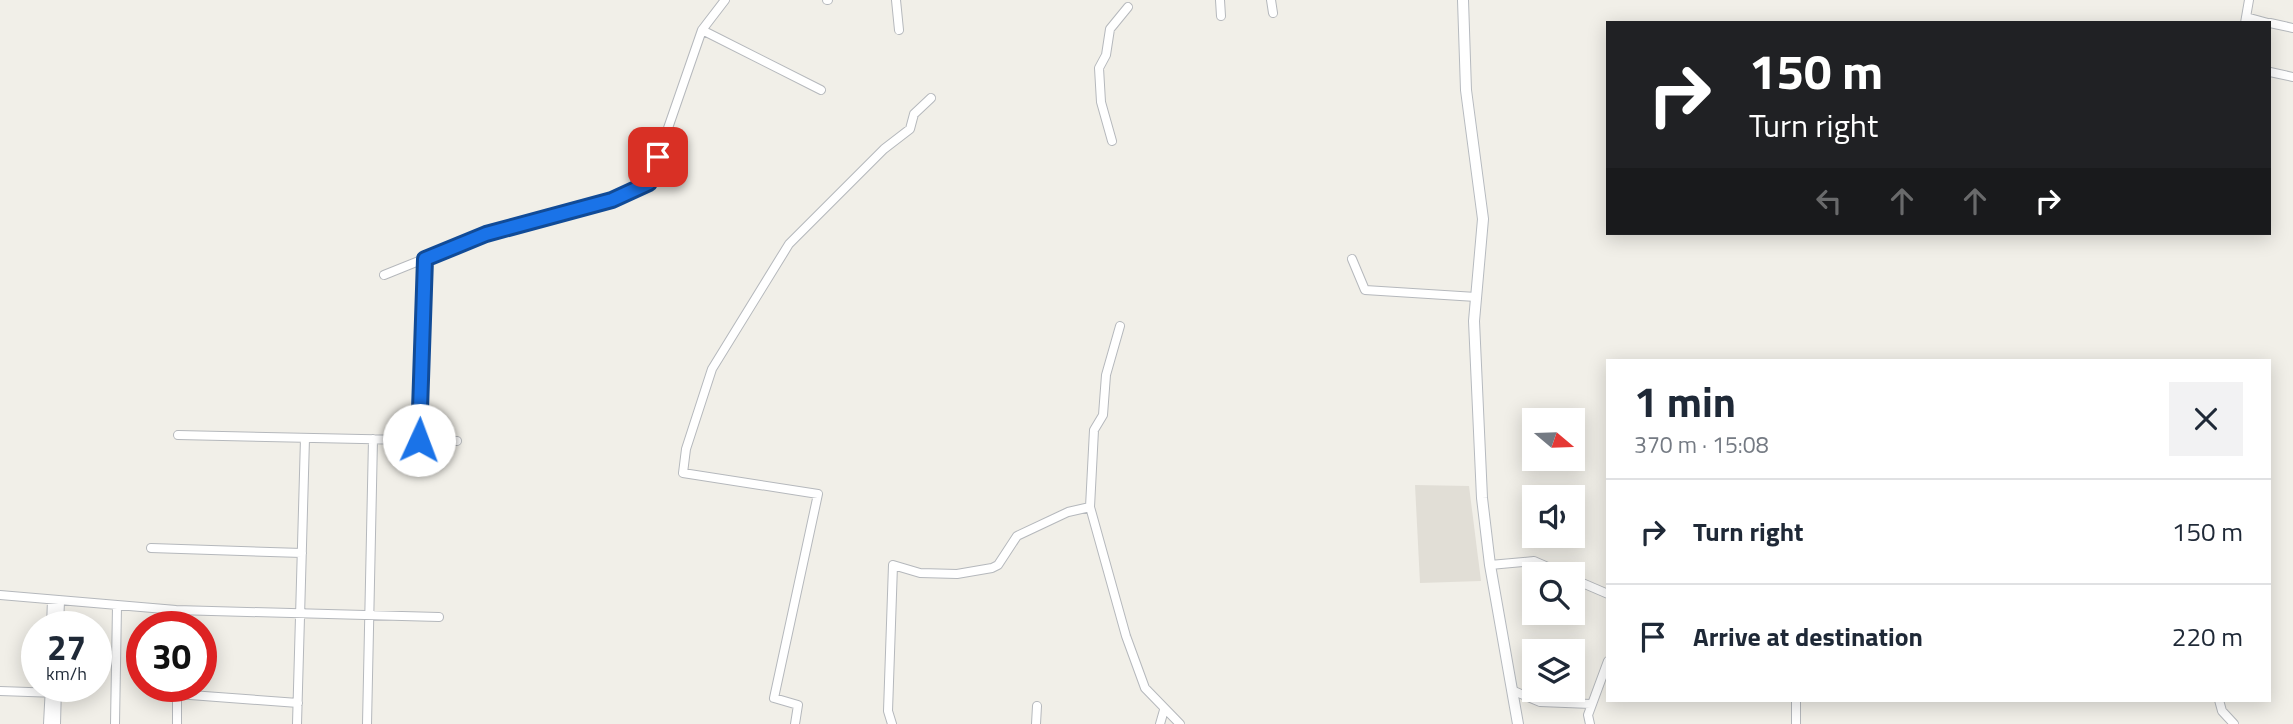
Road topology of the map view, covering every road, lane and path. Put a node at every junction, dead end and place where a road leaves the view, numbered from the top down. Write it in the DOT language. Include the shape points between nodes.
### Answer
graph roads {
  1 [pos="725,0"];
  2 [pos="896,0"];
  3 [pos="1220,0"];
  4 [pos="1271,0"];
  5 [pos="1463,0"];
  6 [pos="2249,0"];
  7 [pos="1128,7"];
  8 [pos="1273,13"];
  9 [pos="1221,16"];
  10 [pos="2245,20"];
  11 [pos="2271,23"];
  12 [pos="2293,28"];
  13 [pos="702,30"];
  14 [pos="899,30"];
  15 [pos="2271,72"];
  16 [pos="2293,77"];
  17 [pos="821,90"];
  18 [pos="931,98"];
  19 [pos="1112,141"];
  20 [pos="425,259"];
  21 [pos="1352,260"];
  22 [pos="384,275"];
  23 [pos="1476,297"];
  24 [pos="1119,326"];
  25 [pos="178,435"];
  26 [pos="305,438"];
  27 [pos="373,439"];
  28 [pos="419,440"];
  29 [pos="457,441"];
  30 [pos="1090,507"];
  31 [pos="151,548"];
  32 [pos="302,553"];
  33 [pos="1522,562"];
  34 [pos="1490,565"];
  35 [pos="1585,584"];
  36 [pos="1606,593"];
  37 [pos="0,595"];
  38 [pos="56,601"];
  39 [pos="117,606"];
  40 [pos="176,610"];
  41 [pos="54,611"];
  42 [pos="57,611"];
  43 [pos="300,613"];
  44 [pos="370,615"];
  45 [pos="439,617"];
  46 [pos="1606,666"];
  47 [pos="0,691"];
  48 [pos="21,691"];
  49 [pos="1514,691"];
  50 [pos="217,695"];
  51 [pos="51,702"];
  52 [pos="54,702"];
  53 [pos="177,702"];
  54 [pos="1796,702"];
  55 [pos="2220,702"];
  56 [pos="298,704"];
  57 [pos="1591,704"];
  58 [pos="1037,706"];
  59 [pos="1164,710"];
  60 [pos="48,724"];
  61 [pos="56,724"];
  62 [pos="115,724"];
  63 [pos="177,724"];
  64 [pos="297,724"];
  65 [pos="367,724"];
  66 [pos="795,724"];
  67 [pos="892,724"];
  68 [pos="1036,724"];
  69 [pos="1160,724"];
  70 [pos="1181,724"];
  71 [pos="1518,724"];
  72 [pos="1590,724"];
  73 [pos="1796,724"];
  74 [pos="2234,724"];
  1 -- 13 [label="street"];
  2 -- 14 [label="street"];
  3 -- 9 [label="street"];
  4 -- 8 [label="street"];
  5 -- 23 [label="street" via="1466,90 1483,219"];
  6 -- 10 [label="street"];
  7 -- 19 [label="street" via="1111,29 1099,68 1101,102"];
  11 -- 12 [label="street"];
  13 -- 17 [label="street"];
  13 -- 20 [label="street" via="649,183 612,200 486,234"];
  15 -- 16 [label="street"];
  18 -- 66 [label="street" via="914,114 910,129 789,244 712,369 686,449 683,474 818,494 774,698 797,705"];
  20 -- 22 [label="street"];
  20 -- 28 [label="street"];
  21 -- 23 [label="street" via="1364,290"];
  23 -- 34 [label="street" via="1482,498"];
  24 -- 30 [label="street" via="1106,375 1103,415 1094,430"];
  25 -- 26 [label="street"];
  26 -- 27 [label="street"];
  26 -- 32 [label="street"];
  27 -- 28 [label="street"];
  27 -- 44 [label="street"];
  28 -- 29 [label="street"];
  30 -- 59 [label="street" via="1126,636 1145,688"];
  30 -- 67 [label="street" via="1017,536 992,568 920,573 893,565 888,711"];
  31 -- 32 [label="street"];
  32 -- 43 [label="street"];
  33 -- 34 [label="street"];
  34 -- 49 [label="street"];
  35 -- 36 [label="street"];
  37 -- 38 [label="street"];
  38 -- 39 [label="street"];
  38 -- 41 [label="street"];
  38 -- 42 [label="street"];
  39 -- 40 [label="street"];
  39 -- 62 [label="street"];
  40 -- 43 [label="street"];
  43 -- 44 [label="street"];
  43 -- 56 [label="street"];
  44 -- 45 [label="street"];
  44 -- 65 [label="street"];
  46 -- 57 [label="street"];
  47 -- 48 [label="street"];
  49 -- 57 [label="street" via="1548,703"];
  49 -- 71 [label="street"];
  50 -- 56 [label="street"];
  51 -- 60 [label="street"];
  52 -- 61 [label="street"];
  53 -- 63 [label="street"];
  54 -- 73 [label="street"];
  55 -- 74 [label="street"];
  56 -- 64 [label="street"];
  57 -- 72 [label="street"];
  58 -- 68 [label="street"];
  59 -- 69 [label="street"];
  59 -- 70 [label="street"];
}
